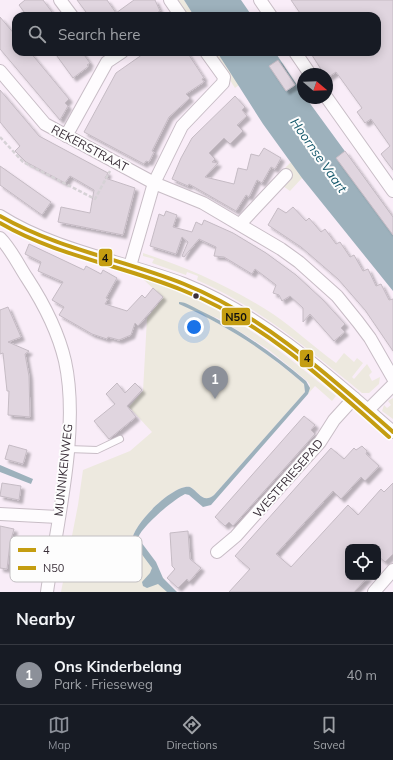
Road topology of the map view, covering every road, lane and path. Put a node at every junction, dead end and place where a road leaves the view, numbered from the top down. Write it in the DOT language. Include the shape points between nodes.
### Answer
graph roads {
  1 [pos="60,0"];
  2 [pos="170,0"];
  3 [pos="260,0"];
  4 [pos="69,12"];
  5 [pos="177,12"];
  6 [pos="268,12"];
  7 [pos="209,56"];
  8 [pos="298,56"];
  9 [pos="103,57"];
  10 [pos="306,68"];
  11 [pos="0,71"];
  12 [pos="331,104"];
  13 [pos="66,136"];
  14 [pos="0,137"];
  15 [pos="115,162"];
  16 [pos="286,175"];
  17 [pos="154,183"];
  18 [pos="393,191"];
  19 [pos="0,216"];
  20 [pos="12,224"];
  21 [pos="240,224"];
  22 [pos="1,239"];
  23 [pos="130,266"];
  24 [pos="393,378"];
  25 [pos="393,386"];
  26 [pos="354,398"];
  27 [pos="368,410"];
  28 [pos="393,432"];
  29 [pos="120,439"];
  30 [pos="68,449"];
  31 [pos="0,514"];
  32 [pos="58,517"];
  33 [pos="55,536"];
  34 [pos="217,552"];
  35 [pos="393,570"];
  36 [pos="48,582"];
  37 [pos="47,592"];
  38 [pos="374,592"];
  1 -- 4 [label="street"];
  2 -- 5 [label="street"];
  3 -- 6 [label="street"];
  7 -- 17 [label="street" via="224,77 222,86 182,126"];
  8 -- 10 [label="street"];
  9 -- 13 [label="street"];
  11 -- 13 [label="street, REKERSTRAAT" via="45,124"];
  12 -- 18 [label="street"];
  13 -- 15 [label="street, REKERSTRAAT"];
  14 -- 15 [label="path" via="23,162 95,199"];
  15 -- 17 [label="street, REKERSTRAAT"];
  16 -- 21 [label="street"];
  17 -- 21 [label="street, REKERSTRAAT" via="203,203"];
  17 -- 23 [label="street"];
  19 -- 20 [label="street"];
  20 -- 22 [label="street, MUNNIKENWEG"];
  20 -- 23 [label="street" via="37,236"];
  21 -- 24 [label="street, REKERSTRAAT" via="299,262 337,296 370,338"];
  22 -- 30 [label="street, MUNNIKENWEG" via="38,295 60,344 68,382"];
  23 -- 26 [label="street" via="184,284 237,310 280,339"];
  25 -- 27 [label="street"];
  26 -- 27 [label="street"];
  26 -- 34 [label="street, WESTFRIESEPAD" via="334,420 320,442 252,519"];
  27 -- 28 [label="street"];
  29 -- 30 [label="lane" via="97,450"];
  30 -- 32 [label="street, MUNNIKENWEG"];
  31 -- 32 [label="street"];
  32 -- 33 [label="street, MUNNIKENWEG"];
  35 -- 38 [label="street"];
  36 -- 37 [label="street, MUNNIKENWEG"];
}
